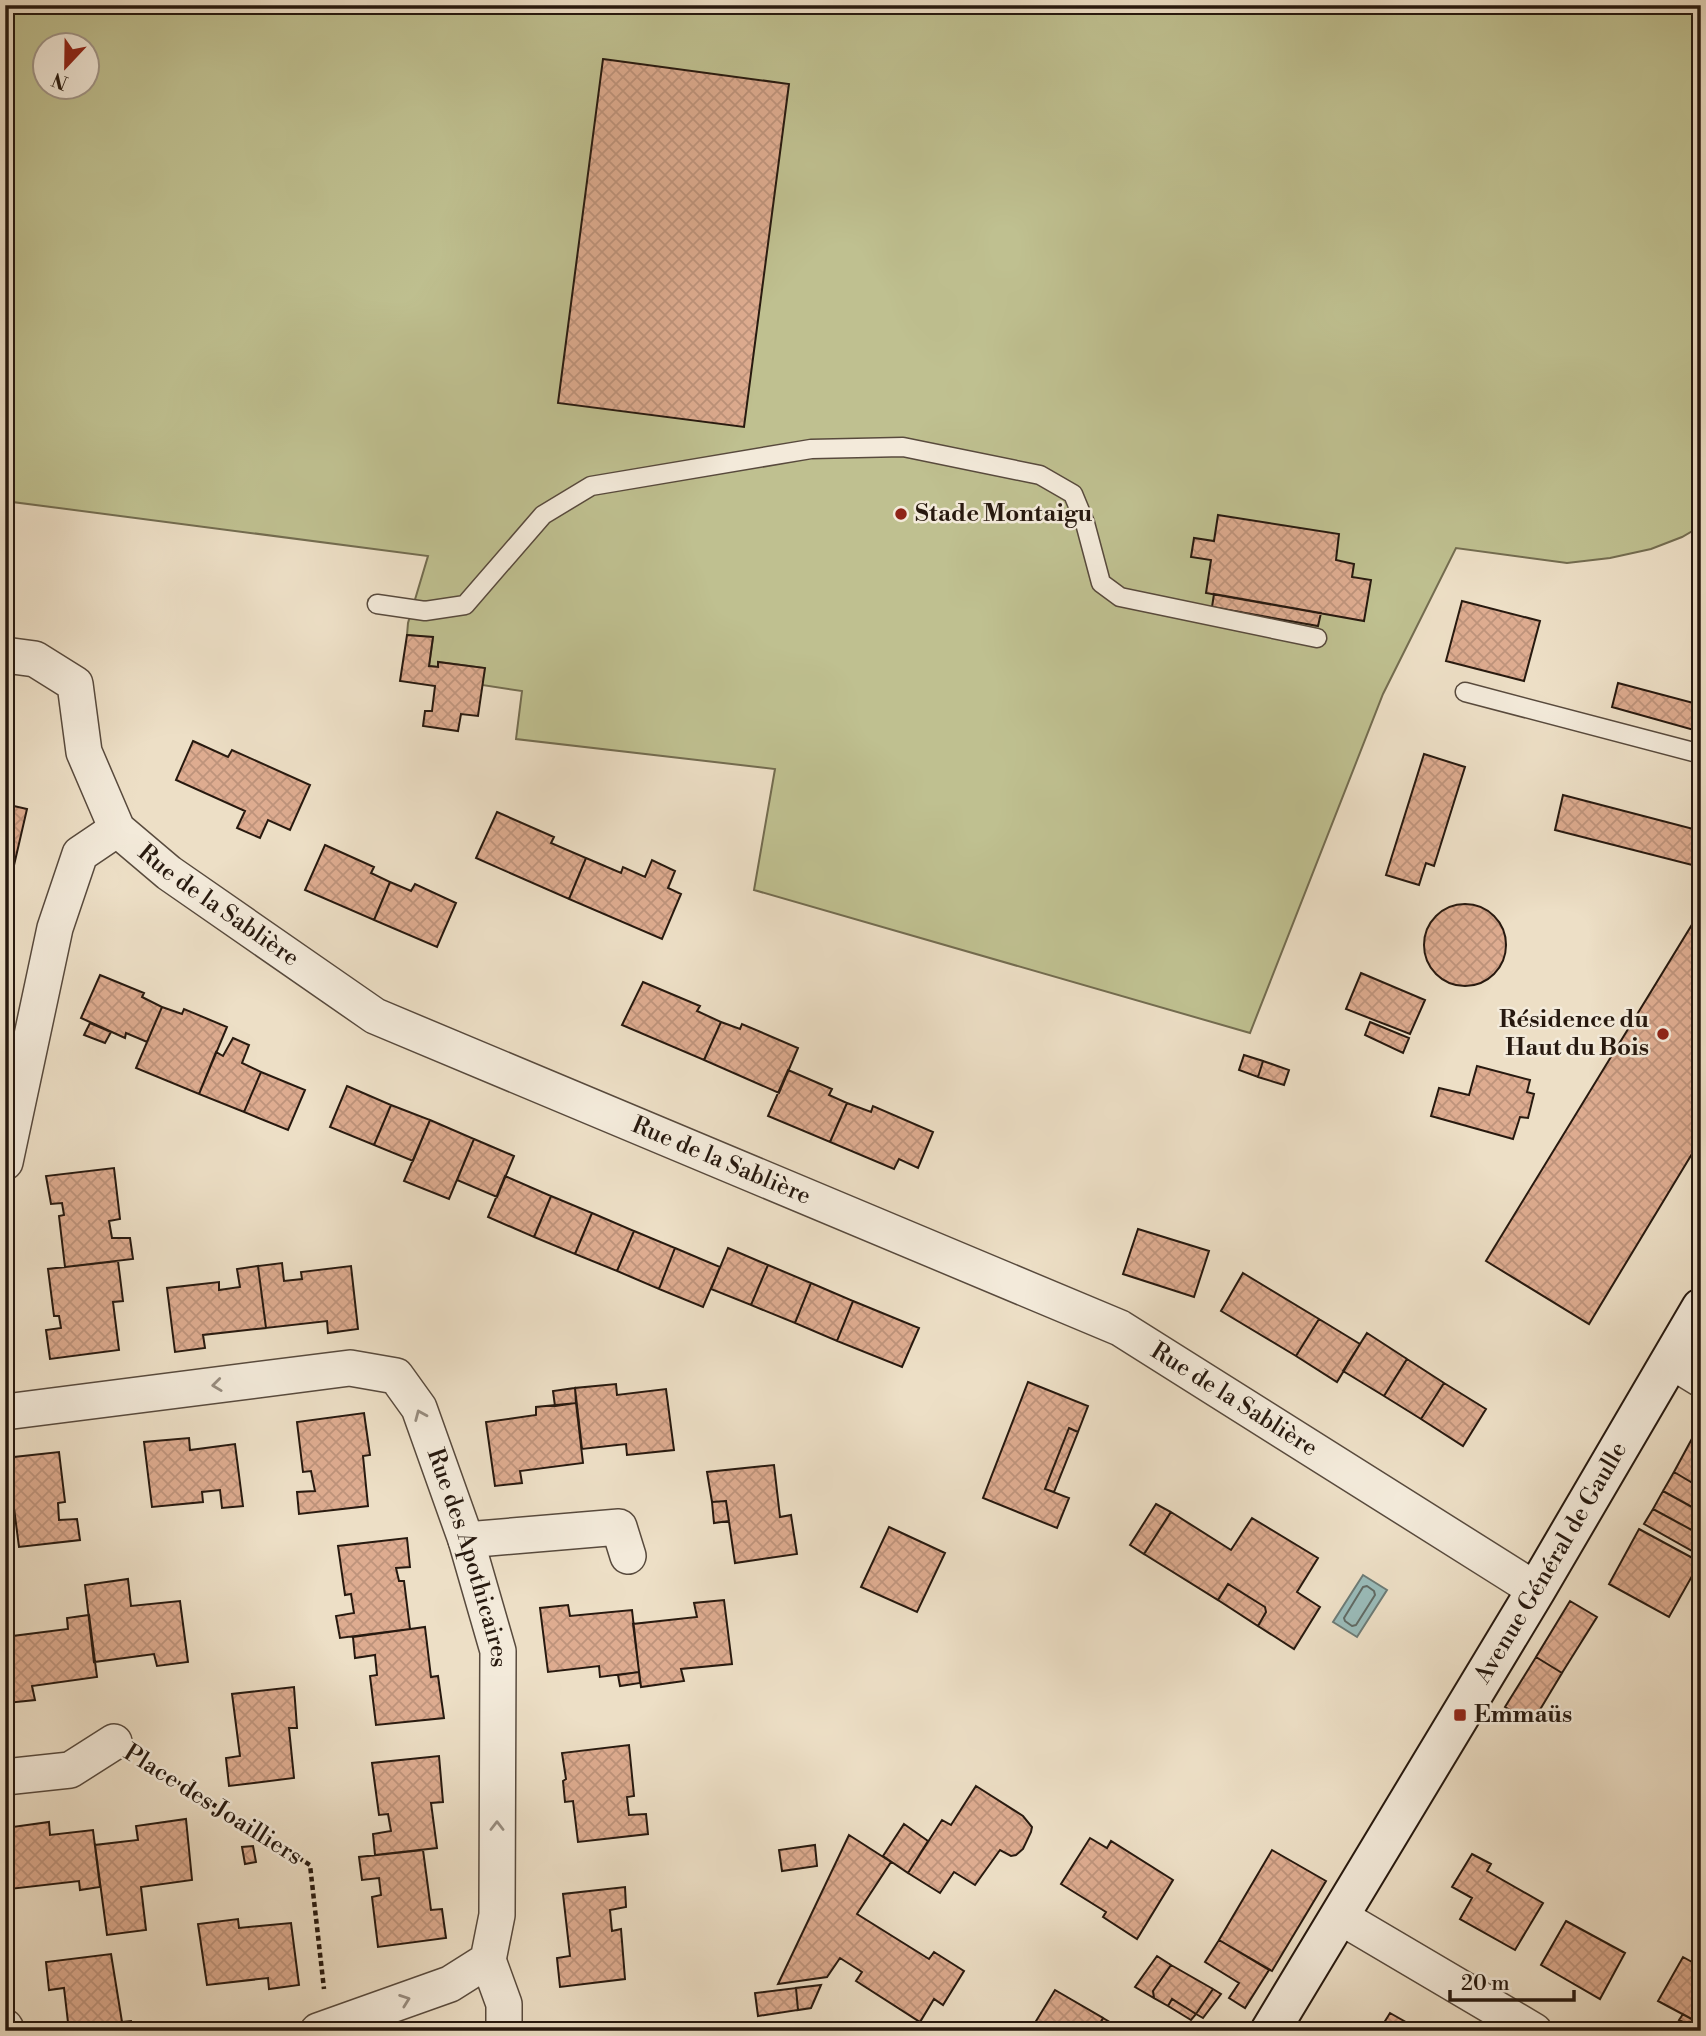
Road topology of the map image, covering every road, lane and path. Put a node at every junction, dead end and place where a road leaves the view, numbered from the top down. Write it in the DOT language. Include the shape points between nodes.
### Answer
graph roads {
  1 [pos="377,604"];
  2 [pos="1317,638"];
  3 [pos="5,654"];
  4 [pos="1465,692"];
  5 [pos="1701,754"];
  6 [pos="117,829"];
  7 [pos="5,1163"];
  8 [pos="1701,1308"];
  9 [pos="1686,1370"];
  10 [pos="5,1412"];
  11 [pos="466,1541"];
  12 [pos="628,1556"];
  13 [pos="1536,1590"];
  14 [pos="114,1742"];
  15 [pos="5,1777"];
  16 [pos="1339,1916"];
  17 [pos="488,1959"];
  18 [pos="323,2029"];
  19 [pos="503,2031"];
  20 [pos="1270,2031"];
  21 [pos="1534,2031"];
  1 -- 2 [label="lane" via="425,611 465,605 544,515 590,486 811,449 903,447 1040,475 1073,494 1101,583 1120,597"];
  3 -- 6 [label="street, Rue de la Sablière" via="35,659 75,684 84,752"];
  4 -- 5 [label="lane"];
  6 -- 7 [label="street" via="80,854 55,928"];
  6 -- 13 [label="street, Rue de la Sablière" via="169,873 375,1016 1120,1328"];
  8 -- 9 [label="street, Avenue Général de Gaulle"];
  9 -- 13 [label="street, Avenue Général de Gaulle"];
  11 -- 10 [label="street, Rue des Apothicaires, one-way" via="419,1408 396,1376 350,1368"];
  11 -- 12 [label="street" via="620,1527"];
  17 -- 11 [label="street, Rue des Apothicaires, one-way" via="497,1915 498,1651"];
  13 -- 16 [label="street, Avenue Général de Gaulle"];
  14 -- 15 [label="street, Place des Joailliers" via="70,1770"];
  14 -- 18 [label="path, Place des Joailliers" via="310,1865"];
  16 -- 20 [label="street, Avenue Général de Gaulle"];
  16 -- 21 [label="street"];
  18 -- 17 [label="street, one-way" via="450,1984"];
  17 -- 19 [label="street" via="504,2004"];
}
